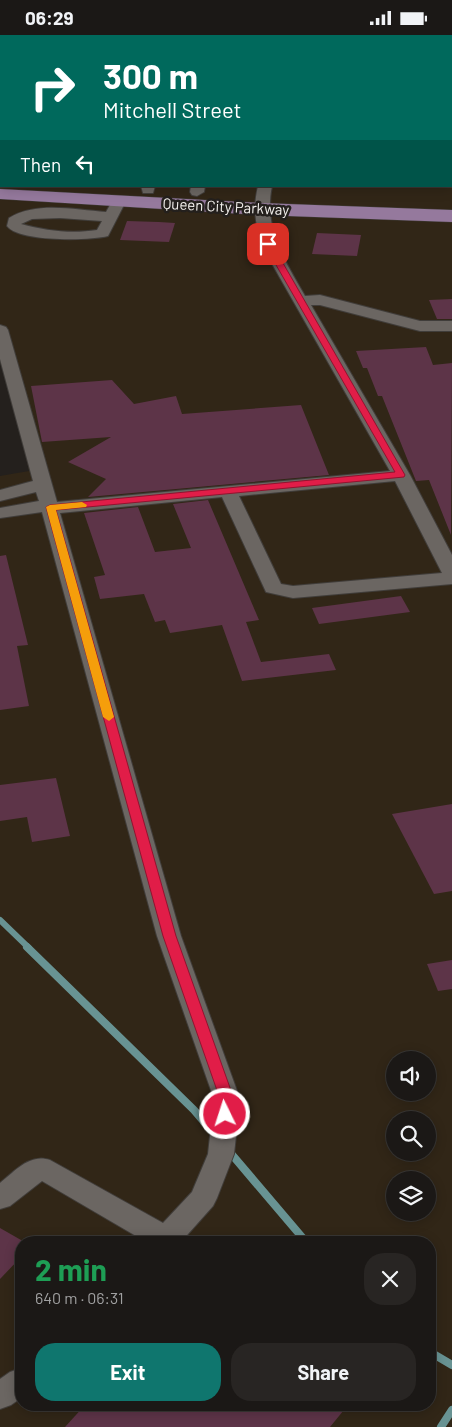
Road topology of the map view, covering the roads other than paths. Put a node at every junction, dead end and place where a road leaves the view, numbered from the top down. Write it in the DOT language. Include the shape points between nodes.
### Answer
graph roads {
  1 [pos="112,187"];
  2 [pos="148,188"];
  3 [pos="197,189"];
  4 [pos="0,194"];
  5 [pos="262,197"];
  6 [pos="115,209"];
  7 [pos="446,209"];
  8 [pos="300,301"];
  9 [pos="452,326"];
  10 [pos="0,330"];
  11 [pos="6,373"];
  12 [pos="401,475"];
  13 [pos="228,491"];
  14 [pos="0,496"];
  15 [pos="48,499"];
  16 [pos="0,513"];
  17 [pos="452,573"];
  18 [pos="452,578"];
  19 [pos="0,1198"];
  20 [pos="157,1236"];
  21 [pos="168,1236"];
  22 [pos="15,1385"];
  23 [pos="0,1396"];
  1 -- 2 [label="main road, Queen City Parkway"];
  2 -- 3 [label="main road, Queen City Parkway"];
  3 -- 5 [label="main road, Queen City Parkway"];
  4 -- 6 [label="main road, Queen City Parkway"];
  5 -- 6 [label="main road, Queen City Parkway"];
  5 -- 7 [label="main road, Queen City Parkway"];
  5 -- 8 [label="street" via="263,232"];
  6 -- 6 [label="street" via="103,233 91,236 37,233 14,226 17,217 28,215"];
  8 -- 9 [label="street" via="320,300 420,326"];
  8 -- 12 [label="street"];
  10 -- 11 [label="street"];
  11 -- 15 [label="street"];
  12 -- 13 [label="street"];
  12 -- 17 [label="street"];
  13 -- 15 [label="street"];
  13 -- 18 [label="street" via="273,588 293,592"];
  14 -- 15 [label="street"];
  15 -- 16 [label="street"];
  15 -- 21 [label="street" via="169,936 227,1099 221,1153 203,1198"];
  19 -- 20 [label="street" via="40,1167"];
  22 -- 23 [label="street"];
}
